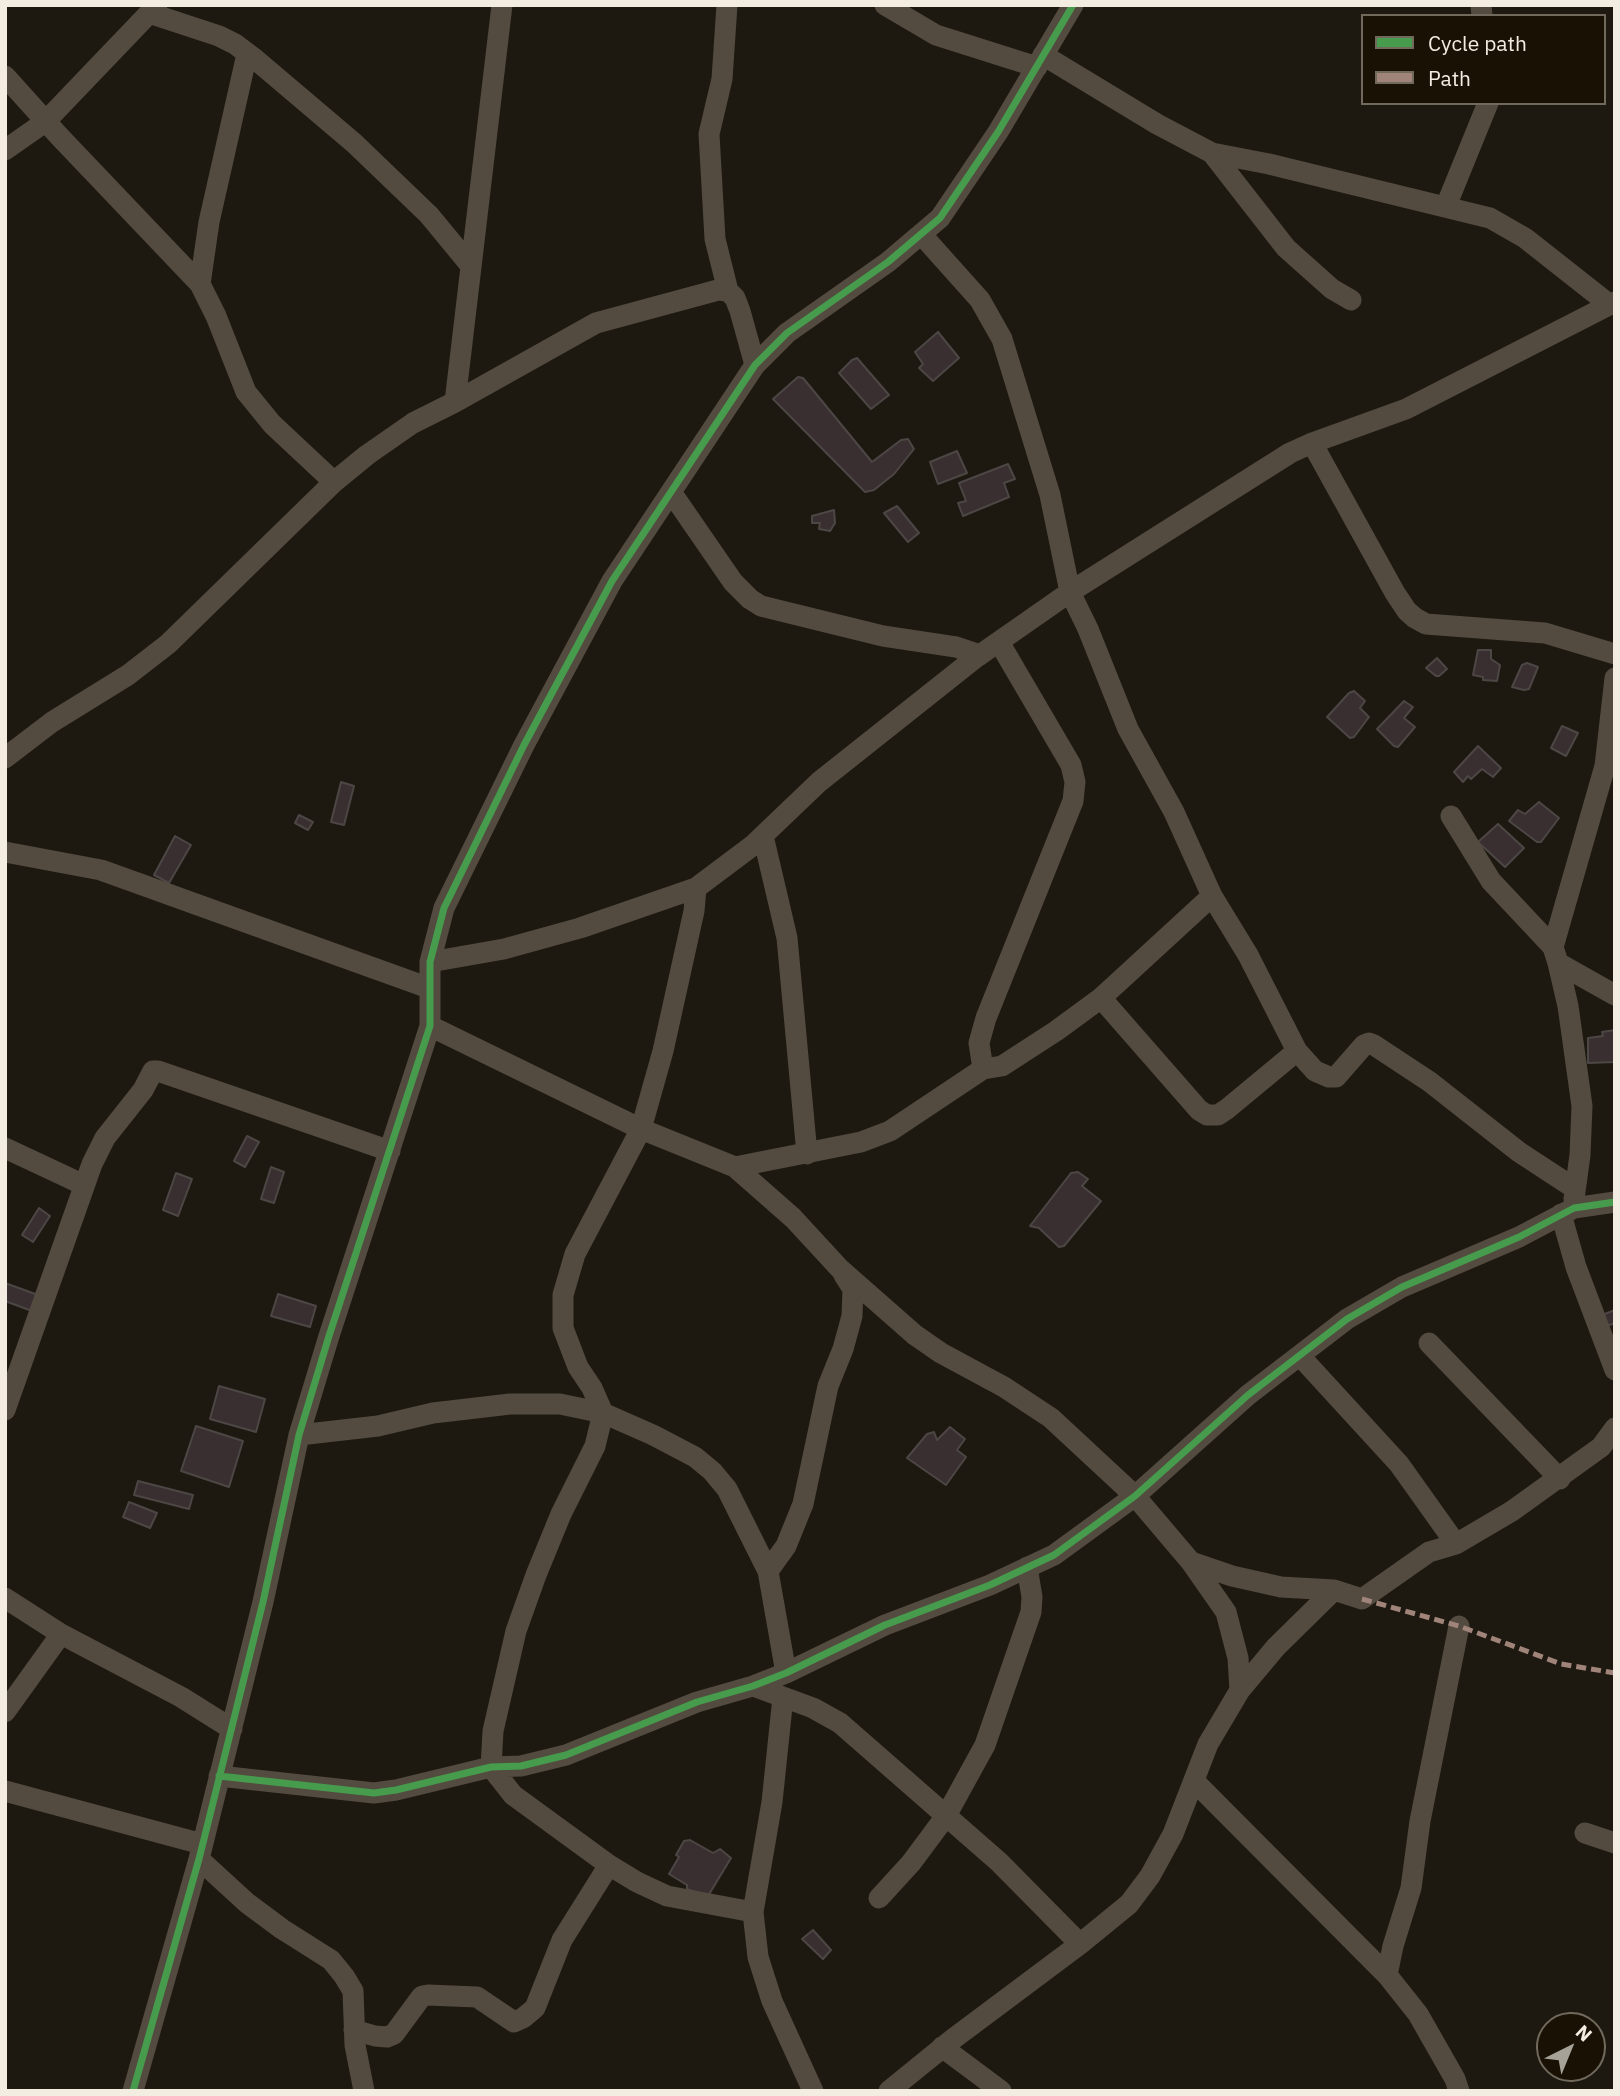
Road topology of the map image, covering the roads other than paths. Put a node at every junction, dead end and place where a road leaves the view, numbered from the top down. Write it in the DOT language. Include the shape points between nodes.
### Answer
graph roads {
  1 [pos="502,5"];
  2 [pos="727,5"];
  3 [pos="885,5"];
  4 [pos="1073,5"];
  5 [pos="153,9"];
  6 [pos="247,54"];
  7 [pos="1040,61"];
  8 [pos="5,76"];
  9 [pos="1487,105"];
  10 [pos="46,122"];
  11 [pos="5,150"];
  12 [pos="1212,153"];
  13 [pos="1446,206"];
  14 [pos="921,233"];
  15 [pos="471,265"];
  16 [pos="200,284"];
  17 [pos="728,291"];
  18 [pos="1351,300"];
  19 [pos="1613,304"];
  20 [pos="755,365"];
  21 [pos="455,402"];
  22 [pos="1312,443"];
  23 [pos="334,482"];
  24 [pos="671,492"];
  25 [pos="1070,592"];
  26 [pos="999,642"];
  27 [pos="1615,654"];
  28 [pos="980,655"];
  29 [pos="1615,678"];
  30 [pos="1613,724"];
  31 [pos="5,758"];
  32 [pos="1451,816"];
  33 [pos="763,836"];
  34 [pos="5,852"];
  35 [pos="696,888"];
  36 [pos="1212,896"];
  37 [pos="1555,955"];
  38 [pos="430,962"];
  39 [pos="429,988"];
  40 [pos="1615,995"];
  41 [pos="1101,998"];
  42 [pos="430,1026"];
  43 [pos="1297,1051"];
  44 [pos="984,1069"];
  45 [pos="641,1129"];
  46 [pos="5,1147"];
  47 [pos="390,1151"];
  48 [pos="807,1154"];
  49 [pos="734,1167"];
  50 [pos="84,1185"];
  51 [pos="1615,1202"];
  52 [pos="1570,1203"];
  53 [pos="841,1270"];
  54 [pos="1429,1343"];
  55 [pos="1300,1356"];
  56 [pos="1615,1370"];
  57 [pos="5,1410"];
  58 [pos="603,1413"];
  59 [pos="1615,1428"];
  60 [pos="299,1435"];
  61 [pos="1608,1447"];
  62 [pos="1560,1479"];
  63 [pos="1135,1496"];
  64 [pos="1456,1544"];
  65 [pos="1191,1562"];
  66 [pos="1027,1567"];
  67 [pos="768,1571"];
  68 [pos="1334,1590"];
  69 [pos="5,1598"];
  70 [pos="1459,1626"];
  71 [pos="61,1633"];
  72 [pos="786,1673"];
  73 [pos="753,1686"];
  74 [pos="1240,1690"];
  75 [pos="783,1697"];
  76 [pos="5,1712"];
  77 [pos="232,1729"];
  78 [pos="491,1767"];
  79 [pos="219,1776"];
  80 [pos="1194,1781"];
  81 [pos="5,1791"];
  82 [pos="946,1816"];
  83 [pos="1585,1833"];
  84 [pos="1615,1843"];
  85 [pos="200,1851"];
  86 [pos="609,1865"];
  87 [pos="879,1898"];
  88 [pos="753,1912"];
  89 [pos="1080,1944"];
  90 [pos="1387,1975"];
  91 [pos="354,2030"];
  92 [pos="942,2047"];
  93 [pos="1453,2087"];
  94 [pos="133,2091"];
  95 [pos="364,2091"];
  96 [pos="813,2091"];
  97 [pos="889,2091"];
  98 [pos="1001,2091"];
  1 -- 15 [label="street"];
  2 -- 17 [label="street" via="722,79 709,134 715,239"];
  3 -- 7 [label="street" via="936,35"];
  4 -- 7 [label="street"];
  5 -- 6 [label="street" via="219,36"];
  5 -- 10 [label="street"];
  6 -- 15 [label="street" via="363,152 429,215"];
  6 -- 16 [label="street" via="209,222"];
  7 -- 12 [label="street"];
  7 -- 14 [label="street" via="940,218"];
  8 -- 10 [label="street"];
  9 -- 13 [label="street"];
  10 -- 11 [label="street"];
  10 -- 16 [label="street"];
  12 -- 13 [label="street"];
  12 -- 18 [label="street" via="1286,248"];
  13 -- 19 [label="street" via="1490,218 1525,237"];
  14 -- 20 [label="street" via="888,262 787,333"];
  14 -- 25 [label="street" via="980,300 1002,339 1050,495"];
  15 -- 21 [label="street"];
  16 -- 23 [label="street" via="246,392 272,424"];
  17 -- 20 [label="street" via="740,311"];
  17 -- 21 [label="street" via="596,323"];
  19 -- 22 [label="street" via="1406,409"];
  20 -- 24 [label="street"];
  21 -- 23 [label="street" via="413,423"];
  22 -- 25 [label="street"];
  22 -- 27 [label="street" via="1395,593 1415,618 1426,624 1545,633"];
  23 -- 31 [label="street" via="168,644"];
  24 -- 28 [label="street" via="733,582 761,606"];
  24 -- 38 [label="street" via="612,581 524,745 444,908"];
  25 -- 26 [label="street"];
  25 -- 36 [label="street" via="1128,729 1174,812"];
  26 -- 28 [label="street"];
  26 -- 44 [label="street" via="1071,765 1075,782 1073,802 986,1018 979,1043"];
  28 -- 33 [label="street" via="819,782"];
  29 -- 30 [label="street"];
  30 -- 37 [label="street"];
  32 -- 37 [label="street" via="1491,881"];
  33 -- 35 [label="street"];
  33 -- 48 [label="street" via="786,938"];
  34 -- 39 [label="street" via="102,870"];
  35 -- 38 [label="street" via="580,928 504,949"];
  35 -- 45 [label="street" via="663,1051"];
  36 -- 41 [label="street"];
  36 -- 43 [label="street"];
  37 -- 40 [label="street"];
  37 -- 52 [label="street" via="1568,1006 1582,1106 1580,1155"];
  38 -- 39 [label="street"];
  39 -- 42 [label="street"];
  41 -- 43 [label="street" via="1207,1115 1227,1109"];
  41 -- 44 [label="street" via="1003,1066"];
  42 -- 45 [label="street"];
  42 -- 47 [label="street"];
  43 -- 52 [label="street" via="1315,1071 1336,1077 1360,1048 1374,1045 1519,1152"];
  44 -- 48 [label="street" via="890,1131"];
  45 -- 49 [label="street"];
  45 -- 58 [label="street" via="575,1254 563,1295 563,1328"];
  46 -- 50 [label="street"];
  47 -- 50 [label="street" via="155,1071 105,1138"];
  47 -- 60 [label="street"];
  48 -- 49 [label="street"];
  49 -- 53 [label="street" via="793,1218"];
  50 -- 57 [label="street"];
  51 -- 52 [label="street"];
  52 -- 55 [label="street" via="1519,1237 1402,1287 1347,1319"];
  52 -- 56 [label="street" via="1577,1268"];
  53 -- 63 [label="street" via="915,1335 1051,1418"];
  53 -- 67 [label="street" via="853,1289 852,1316 828,1386 803,1504 786,1546"];
  54 -- 62 [label="street"];
  55 -- 63 [label="street" via="1248,1395"];
  55 -- 64 [label="street" via="1399,1464"];
  58 -- 60 [label="street" via="560,1404 510,1404"];
  58 -- 67 [label="street" via="684,1451 712,1471 727,1489"];
  58 -- 78 [label="street" via="595,1446 561,1514 516,1631 493,1731"];
  59 -- 61 [label="street"];
  60 -- 77 [label="street"];
  61 -- 62 [label="street"];
  62 -- 64 [label="street"];
  63 -- 65 [label="street"];
  63 -- 66 [label="street" via="1054,1555"];
  64 -- 68 [label="street" via="1429,1552 1362,1600"];
  65 -- 68 [label="street" via="1281,1587"];
  65 -- 74 [label="street" via="1226,1612 1238,1658"];
  66 -- 72 [label="street" via="886,1625"];
  66 -- 82 [label="street" via="1031,1612 1022,1640 985,1745"];
  67 -- 72 [label="street"];
  68 -- 74 [label="street"];
  69 -- 71 [label="street"];
  70 -- 90 [label="street" via="1411,1888"];
  71 -- 76 [label="street"];
  71 -- 77 [label="street"];
  72 -- 73 [label="street"];
  73 -- 75 [label="street"];
  73 -- 78 [label="street" via="697,1702 566,1755 522,1766"];
  74 -- 80 [label="street" via="1208,1744"];
  75 -- 82 [label="street" via="840,1723"];
  75 -- 88 [label="street" via="772,1802"];
  77 -- 79 [label="street"];
  78 -- 79 [label="street" via="374,1793"];
  78 -- 86 [label="street" via="513,1795"];
  79 -- 85 [label="street"];
  80 -- 89 [label="street" via="1174,1834 1150,1876 1129,1904"];
  80 -- 90 [label="street"];
  81 -- 85 [label="street"];
  82 -- 87 [label="street"];
  82 -- 89 [label="street"];
  83 -- 84 [label="street"];
  85 -- 91 [label="street" via="247,1903 331,1960 353,1991"];
  85 -- 94 [label="street"];
  86 -- 88 [label="street" via="667,1896"];
  86 -- 91 [label="street" via="562,1940 535,2008 523,2018 514,2022 465,1994 428,1995 422,1996 394,2034 376,2036"];
  88 -- 96 [label="street" via="758,1957 772,2001"];
  89 -- 92 [label="street"];
  90 -- 93 [label="street" via="1418,2014"];
  91 -- 95 [label="street"];
  92 -- 97 [label="street"];
  92 -- 98 [label="street"];
}
